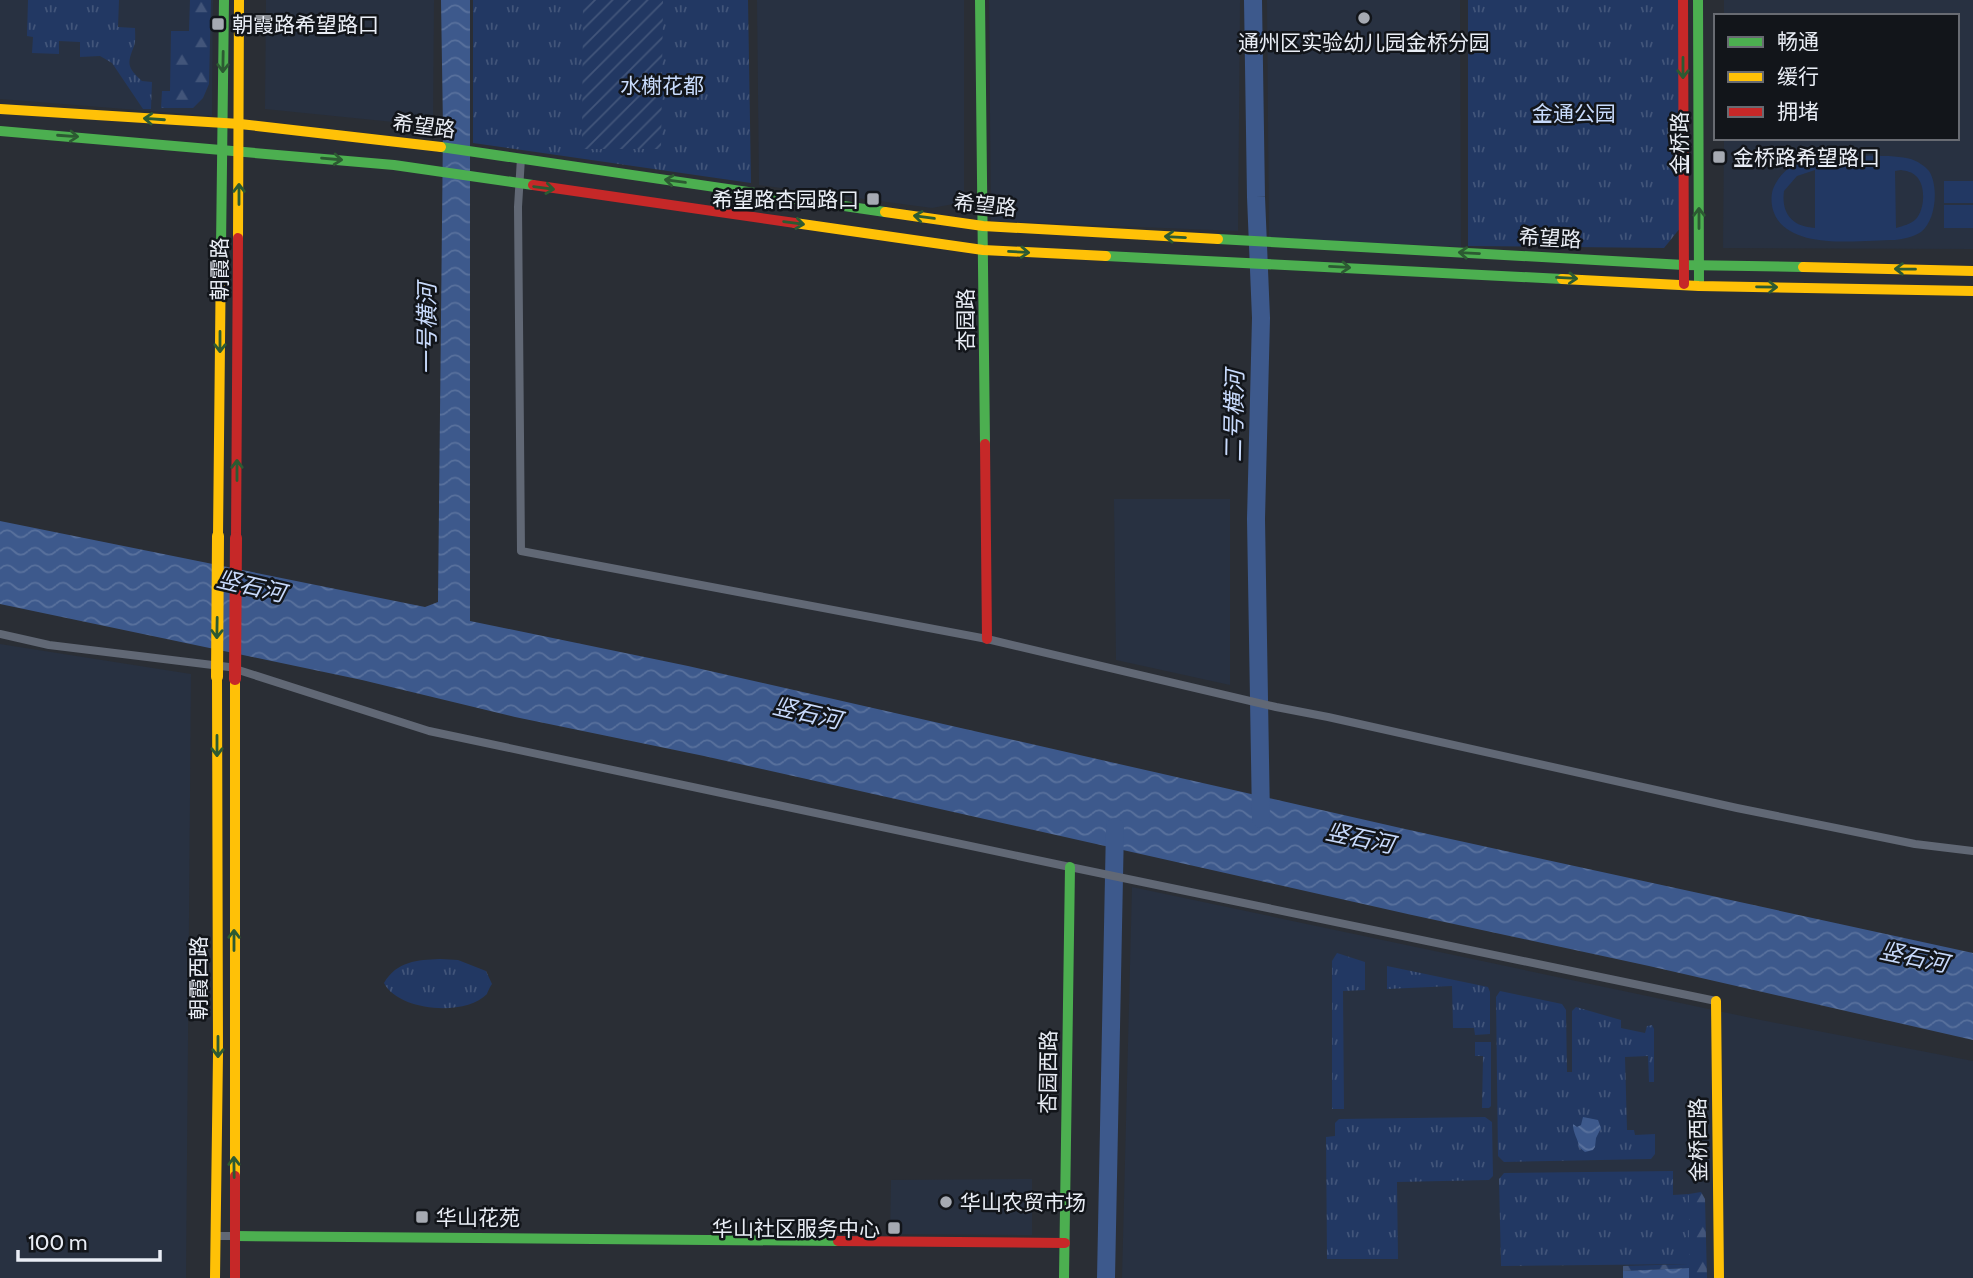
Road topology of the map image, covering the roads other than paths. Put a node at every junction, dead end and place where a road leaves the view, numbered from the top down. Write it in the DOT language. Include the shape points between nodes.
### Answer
graph roads {
  1 [pos="224,0"];
  2 [pos="239,0"];
  3 [pos="980,0"];
  4 [pos="1683,0"];
  5 [pos="1698,0"];
  6 [pos="0,109"];
  7 [pos="222,124"];
  8 [pos="240,124"];
  9 [pos="0,131"];
  10 [pos="221,152"];
  11 [pos="240,152"];
  12 [pos="521,158"];
  13 [pos="519,184"];
  14 [pos="983,226"];
  15 [pos="983,250"];
  16 [pos="1699,264"];
  17 [pos="1684,265"];
  18 [pos="1973,271"];
  19 [pos="1684,284"];
  20 [pos="1699,286"];
  21 [pos="1973,291"];
  22 [pos="0,634"];
  23 [pos="987,639"];
  24 [pos="217,677"];
  25 [pos="235,679"];
  26 [pos="1973,851"];
  27 [pos="1070,867"];
  28 [pos="1716,1001"];
  29 [pos="215,1236"];
  30 [pos="235,1236"];
  31 [pos="1065,1243"];
  32 [pos="215,1278"];
  33 [pos="235,1278"];
  34 [pos="1064,1278"];
  35 [pos="1719,1278"];
  1 -- 7 [label="main road, 朝霞路, one-way"];
  2 -- 8 [label="main road, 朝霞路"];
  3 -- 14 [label="main road, 杏园路"];
  4 -- 17 [label="main road, 金桥路, one-way"];
  16 -- 5 [label="main road, 金桥路, one-way"];
  7 -- 6 [label="main road, 希望路, one-way"];
  7 -- 8 [label="main road, 希望路"];
  7 -- 10 [label="main road, 朝霞路"];
  8 -- 11 [label="main road, 朝霞路"];
  8 -- 12 [label="main road, 希望路"];
  9 -- 10 [label="main road, 希望路, one-way"];
  10 -- 11 [label="main road, 希望路"];
  10 -- 24 [label="main road, 朝霞路, one-way, bridge"];
  11 -- 13 [label="main road, 希望路, one-way" via="394,164"];
  25 -- 11 [label="main road, 朝霞路, one-way, bridge"];
  12 -- 13 [label="street"];
  14 -- 12 [label="main road, 希望路, one-way"];
  13 -- 15 [label="main road, 希望路, one-way"];
  13 -- 23 [label="street" via="521,551"];
  14 -- 15 [label="main road, 杏园路"];
  17 -- 14 [label="main road, 希望路, one-way"];
  15 -- 19 [label="main road, 希望路, one-way"];
  15 -- 23 [label="main road, 杏园路"];
  16 -- 17 [label="main road, 希望路"];
  18 -- 16 [label="main road, 希望路, one-way"];
  16 -- 20 [label="main road, 金桥路"];
  17 -- 19 [label="main road, 金桥路"];
  19 -- 20 [label="main road, 希望路"];
  20 -- 21 [label="main road, 希望路, one-way"];
  22 -- 27 [label="street" via="49,645 229,667 429,730"];
  23 -- 26 [label="street" via="1738,808 1915,844"];
  24 -- 29 [label="main road, 朝霞西路, one-way"];
  30 -- 25 [label="main road, 朝霞西路, one-way"];
  27 -- 28 [label="street"];
  27 -- 31 [label="main road, 杏园西路"];
  28 -- 35 [label="main road, 金桥西路"];
  29 -- 30 [label="street"];
  29 -- 32 [label="main road, 朝霞西路"];
  30 -- 31 [label="main road"];
  30 -- 33 [label="main road, 朝霞西路"];
  31 -- 34 [label="main road, 杏园西路"];
}
